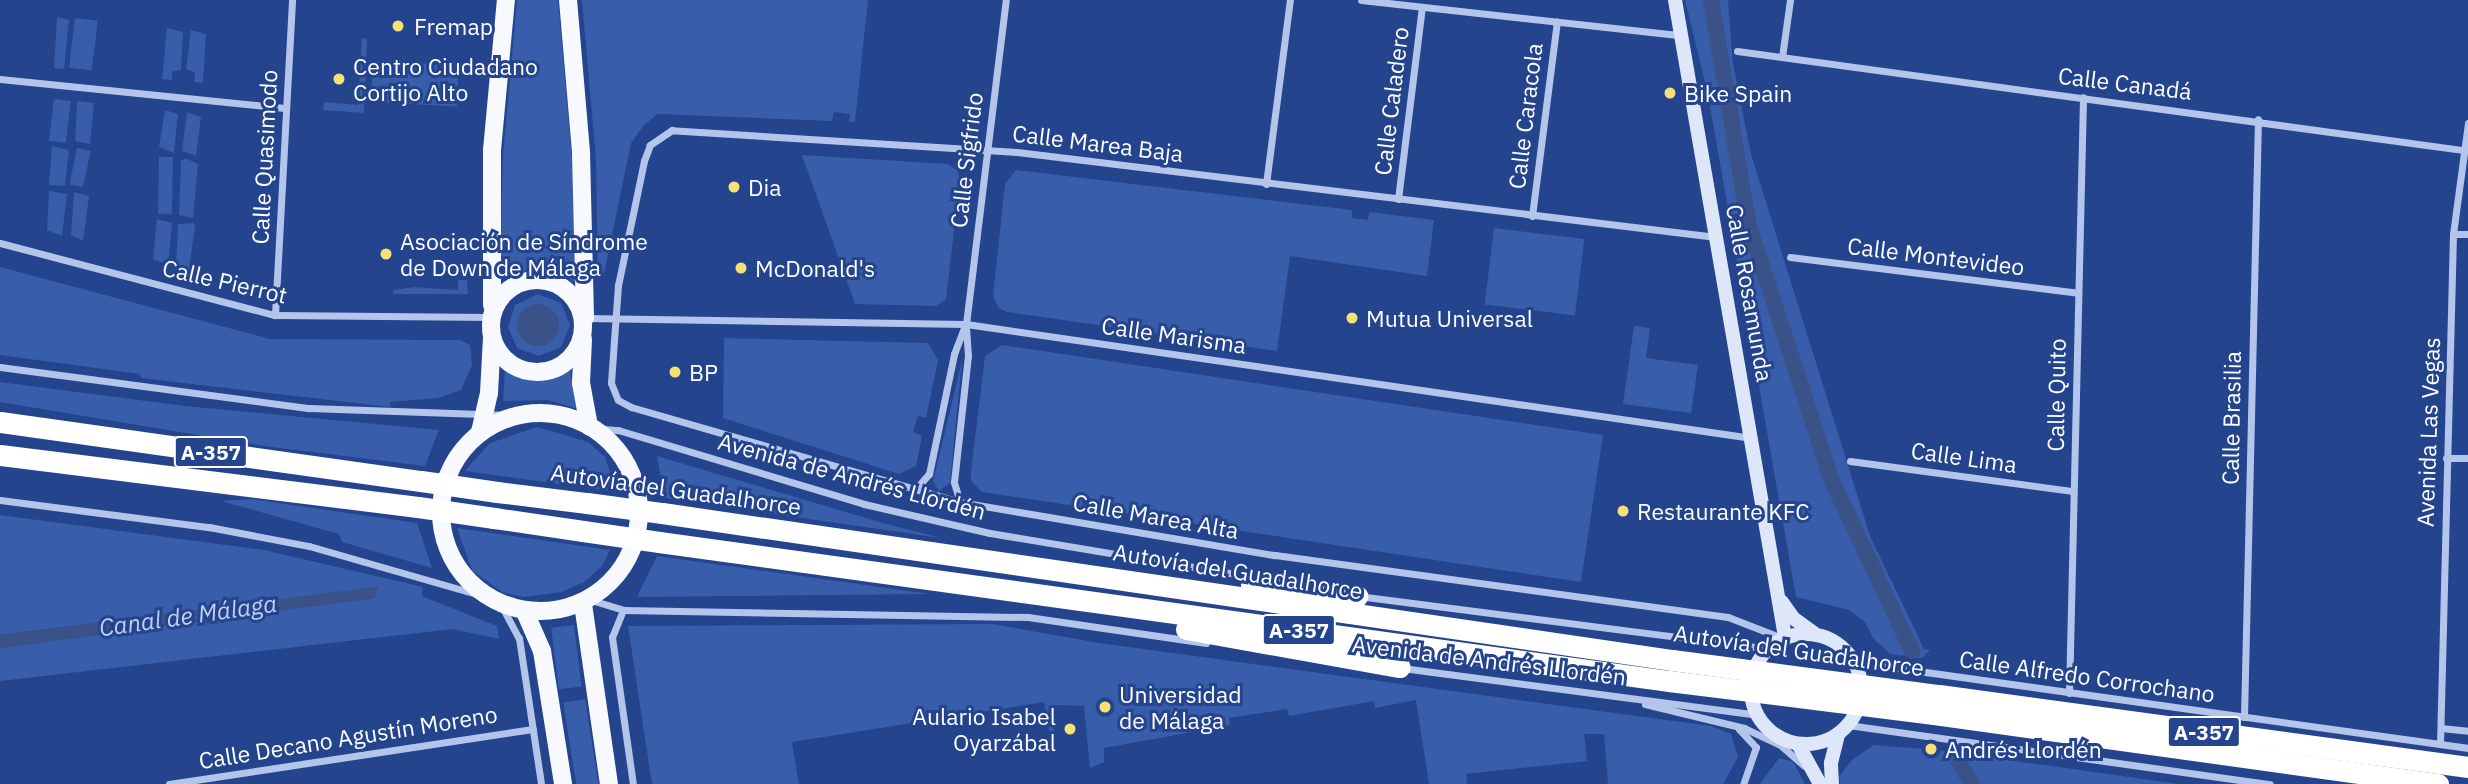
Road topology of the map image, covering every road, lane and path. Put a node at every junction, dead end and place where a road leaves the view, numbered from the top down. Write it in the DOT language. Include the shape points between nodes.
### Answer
graph roads {
  1 [pos="292,0"];
  2 [pos="506,0"];
  3 [pos="568,0"];
  4 [pos="1006,0"];
  5 [pos="1290,0"];
  6 [pos="1361,0"];
  7 [pos="1675,0"];
  8 [pos="1790,0"];
  9 [pos="1422,7"];
  10 [pos="1557,22"];
  11 [pos="1681,35"];
  12 [pos="1737,51"];
  13 [pos="1782,57"];
  14 [pos="0,79"];
  15 [pos="2084,97"];
  16 [pos="285,108"];
  17 [pos="2258,119"];
  18 [pos="2468,123"];
  19 [pos="986,149"];
  20 [pos="2463,150"];
  21 [pos="1266,184"];
  22 [pos="1398,199"];
  23 [pos="1532,216"];
  24 [pos="2453,234"];
  25 [pos="2468,234"];
  26 [pos="1717,237"];
  27 [pos="0,243"];
  28 [pos="1790,257"];
  29 [pos="2078,293"];
  30 [pos="491,311"];
  31 [pos="275,315"];
  32 [pos="614,316"];
  33 [pos="585,318"];
  34 [pos="966,324"];
  35 [pos="583,337"];
  36 [pos="492,338"];
  37 [pos="0,367"];
  38 [pos="0,422"];
  39 [pos="482,424"];
  40 [pos="591,427"];
  41 [pos="1753,438"];
  42 [pos="0,455"];
  43 [pos="2446,458"];
  44 [pos="2468,458"];
  45 [pos="1850,461"];
  46 [pos="914,491"];
  47 [pos="2073,491"];
  48 [pos="0,500"];
  49 [pos="960,502"];
  50 [pos="1012,562"];
  51 [pos="930,579"];
  52 [pos="1778,595"];
  53 [pos="1357,596"];
  54 [pos="494,600"];
  55 [pos="587,602"];
  56 [pos="623,610"];
  57 [pos="525,612"];
  58 [pos="1814,633"];
  59 [pos="1783,638"];
  60 [pos="1769,649"];
  61 [pos="1854,662"];
  62 [pos="1400,667"];
  63 [pos="1670,670"];
  64 [pos="2069,693"];
  65 [pos="1604,694"];
  66 [pos="1937,705"];
  67 [pos="1757,715"];
  68 [pos="2244,718"];
  69 [pos="1732,724"];
  70 [pos="2441,728"];
  71 [pos="533,729"];
  72 [pos="1843,730"];
  73 [pos="2468,731"];
  74 [pos="1798,744"];
  75 [pos="2440,744"];
  76 [pos="2468,748"];
  77 [pos="2468,767"];
  78 [pos="169,784"];
  79 [pos="541,784"];
  80 [pos="563,784"];
  81 [pos="610,784"];
  82 [pos="633,784"];
  83 [pos="1743,784"];
  84 [pos="1818,784"];
  85 [pos="1832,784"];
  86 [pos="2270,784"];
  87 [pos="2438,784"];
  1 -- 16 [label="street, Calle Quasimodo"];
  2 -- 30 [label="main road" via="492,150"];
  3 -- 33 [label="main road" via="581,153"];
  4 -- 19 [label="street, Calle Sigfrido"];
  5 -- 21 [label="street"];
  6 -- 9 [label="street"];
  7 -- 11 [label="main road, Calle Rosamunda"];
  8 -- 13 [label="street"];
  9 -- 10 [label="street"];
  9 -- 22 [label="street, Calle Caladero"];
  10 -- 11 [label="street"];
  10 -- 23 [label="street, Calle Caracola"];
  11 -- 26 [label="main road, Calle Rosamunda"];
  12 -- 13 [label="street, Calle Canadá"];
  13 -- 15 [label="street, Calle Canadá"];
  14 -- 16 [label="street"];
  15 -- 17 [label="street, Calle Canadá"];
  15 -- 29 [label="street, Calle Quito"];
  16 -- 31 [label="street, Calle Quasimodo"];
  17 -- 20 [label="street, Calle Canadá"];
  17 -- 68 [label="street, Calle Brasilia"];
  18 -- 20 [label="street, Avenida Las Vegas"];
  19 -- 21 [label="street, Calle Marea Baja"];
  19 -- 32 [label="street, Calle Marea Baja" via="672,130 650,145 644,161"];
  19 -- 34 [label="street, Calle Sigfrido"];
  20 -- 24 [label="street, Avenida Las Vegas"];
  21 -- 22 [label="street, Calle Marea Baja"];
  22 -- 23 [label="street, Calle Marea Baja"];
  23 -- 26 [label="street, Calle Marea Baja"];
  24 -- 25 [label="street"];
  24 -- 43 [label="street, Avenida Las Vegas"];
  26 -- 41 [label="main road, Calle Rosamunda"];
  27 -- 31 [label="street, Calle Pierrot"];
  28 -- 29 [label="street, Calle Montevideo"];
  29 -- 47 [label="street, Calle Quito"];
  30 -- 31 [label="street, Calle Pierrot"];
  30 -- 33 [label="main road" via="517,284 548,281 574,297"];
  30 -- 36 [label="main road"];
  32 -- 33 [label="street, Calle Marisma"];
  32 -- 34 [label="street, Calle Marisma"];
  32 -- 46 [label="street, Calle Marea Alta" via="611,383 618,400"];
  33 -- 35 [label="main road"];
  34 -- 41 [label="street, Calle Marisma"];
  34 -- 46 [label="street, Calle Sigfrido" via="954,354 929,474"];
  34 -- 49 [label="street, Calle Sigfrido" via="968,356 954,482"];
  35 -- 36 [label="main road" via="567,362 532,372 501,354"];
  35 -- 40 [label="main road" via="581,383"];
  36 -- 39 [label="main road"];
  37 -- 39 [label="street" via="309,408"];
  38 -- 50 [label="highway, Autovía del Guadalhorce / A-357, bridge"];
  39 -- 40 [label="main road" via="512,415 551,413"];
  39 -- 54 [label="main road" via="447,477 444,517 459,568"];
  40 -- 53 [label="street, Avenida de Andrés Llordén" via="618,430 864,504 990,533"];
  40 -- 55 [label="main road" via="622,460 638,516 630,555 620,572"];
  41 -- 52 [label="main road, Calle Rosamunda"];
  42 -- 51 [label="highway, Autovía del Guadalhorce / A-357, bridge" via="418,507"];
  43 -- 44 [label="street"];
  43 -- 70 [label="street, Avenida Las Vegas"];
  45 -- 47 [label="street, Calle Lima"];
  46 -- 49 [label="street, Calle Marea Alta"];
  47 -- 64 [label="street, Calle Quito"];
  48 -- 54 [label="street" via="209,527 309,546"];
  49 -- 59 [label="street, Calle Marea Alta" via="1275,555 1728,617"];
  50 -- 53 [label="highway"];
  50 -- 63 [label="highway, Autovía del Guadalhorce / A-357"];
  51 -- 62 [label="highway"];
  51 -- 63 [label="highway, Autovía del Guadalhorce / A-357"];
  52 -- 58 [label="main road, Calle Rosamunda" via="1793,618"];
  52 -- 59 [label="main road, Calle Rosamunda"];
  53 -- 60 [label="street, Avenida de Andrés Llordén"];
  54 -- 57 [label="main road"];
  54 -- 71 [label="street" via="519,638"];
  55 -- 56 [label="street, Avenida de Andrés Llordén"];
  55 -- 57 [label="main road" via="558,612"];
  55 -- 81 [label="main road"];
  56 -- 62 [label="street, Avenida de Andrés Llordén" via="1028,617"];
  56 -- 82 [label="street" via="612,637"];
  57 -- 80 [label="main road" via="542,650"];
  58 -- 59 [label="main road"];
  58 -- 61 [label="main road" via="1837,643"];
  59 -- 60 [label="main road"];
  60 -- 67 [label="main road" via="1752,676"];
  61 -- 64 [label="street, Calle Alfredo Corrochano"];
  61 -- 72 [label="main road" via="1861,694"];
  62 -- 65 [label="street, Avenida de Andrés Llordén"];
  63 -- 66 [label="highway, Autovía del Guadalhorce / A-357, bridge"];
  64 -- 68 [label="street, Calle Alfredo Corrochano"];
  65 -- 67 [label="street, Avenida de Andrés Llordén"];
  65 -- 69 [label="street"];
  66 -- 77 [label="highway, Autovía del Guadalhorce / A-357"];
  66 -- 87 [label="highway, Autovía del Guadalhorce / A-357"];
  67 -- 74 [label="main road" via="1779,737"];
  68 -- 75 [label="street, Calle Alfredo Corrochano"];
  69 -- 83 [label="street" via="1754,740 1755,756"];
  69 -- 84 [label="street" via="1787,750"];
  70 -- 73 [label="street"];
  70 -- 75 [label="street, Avenida Las Vegas"];
  71 -- 78 [label="street, Calle Decano Agustín Moreno"];
  71 -- 79 [label="street"];
  72 -- 74 [label="main road" via="1821,742"];
  72 -- 85 [label="main road" via="1831,763"];
  72 -- 86 [label="street"];
  74 -- 84 [label="main road"];
  75 -- 76 [label="street"];
}
